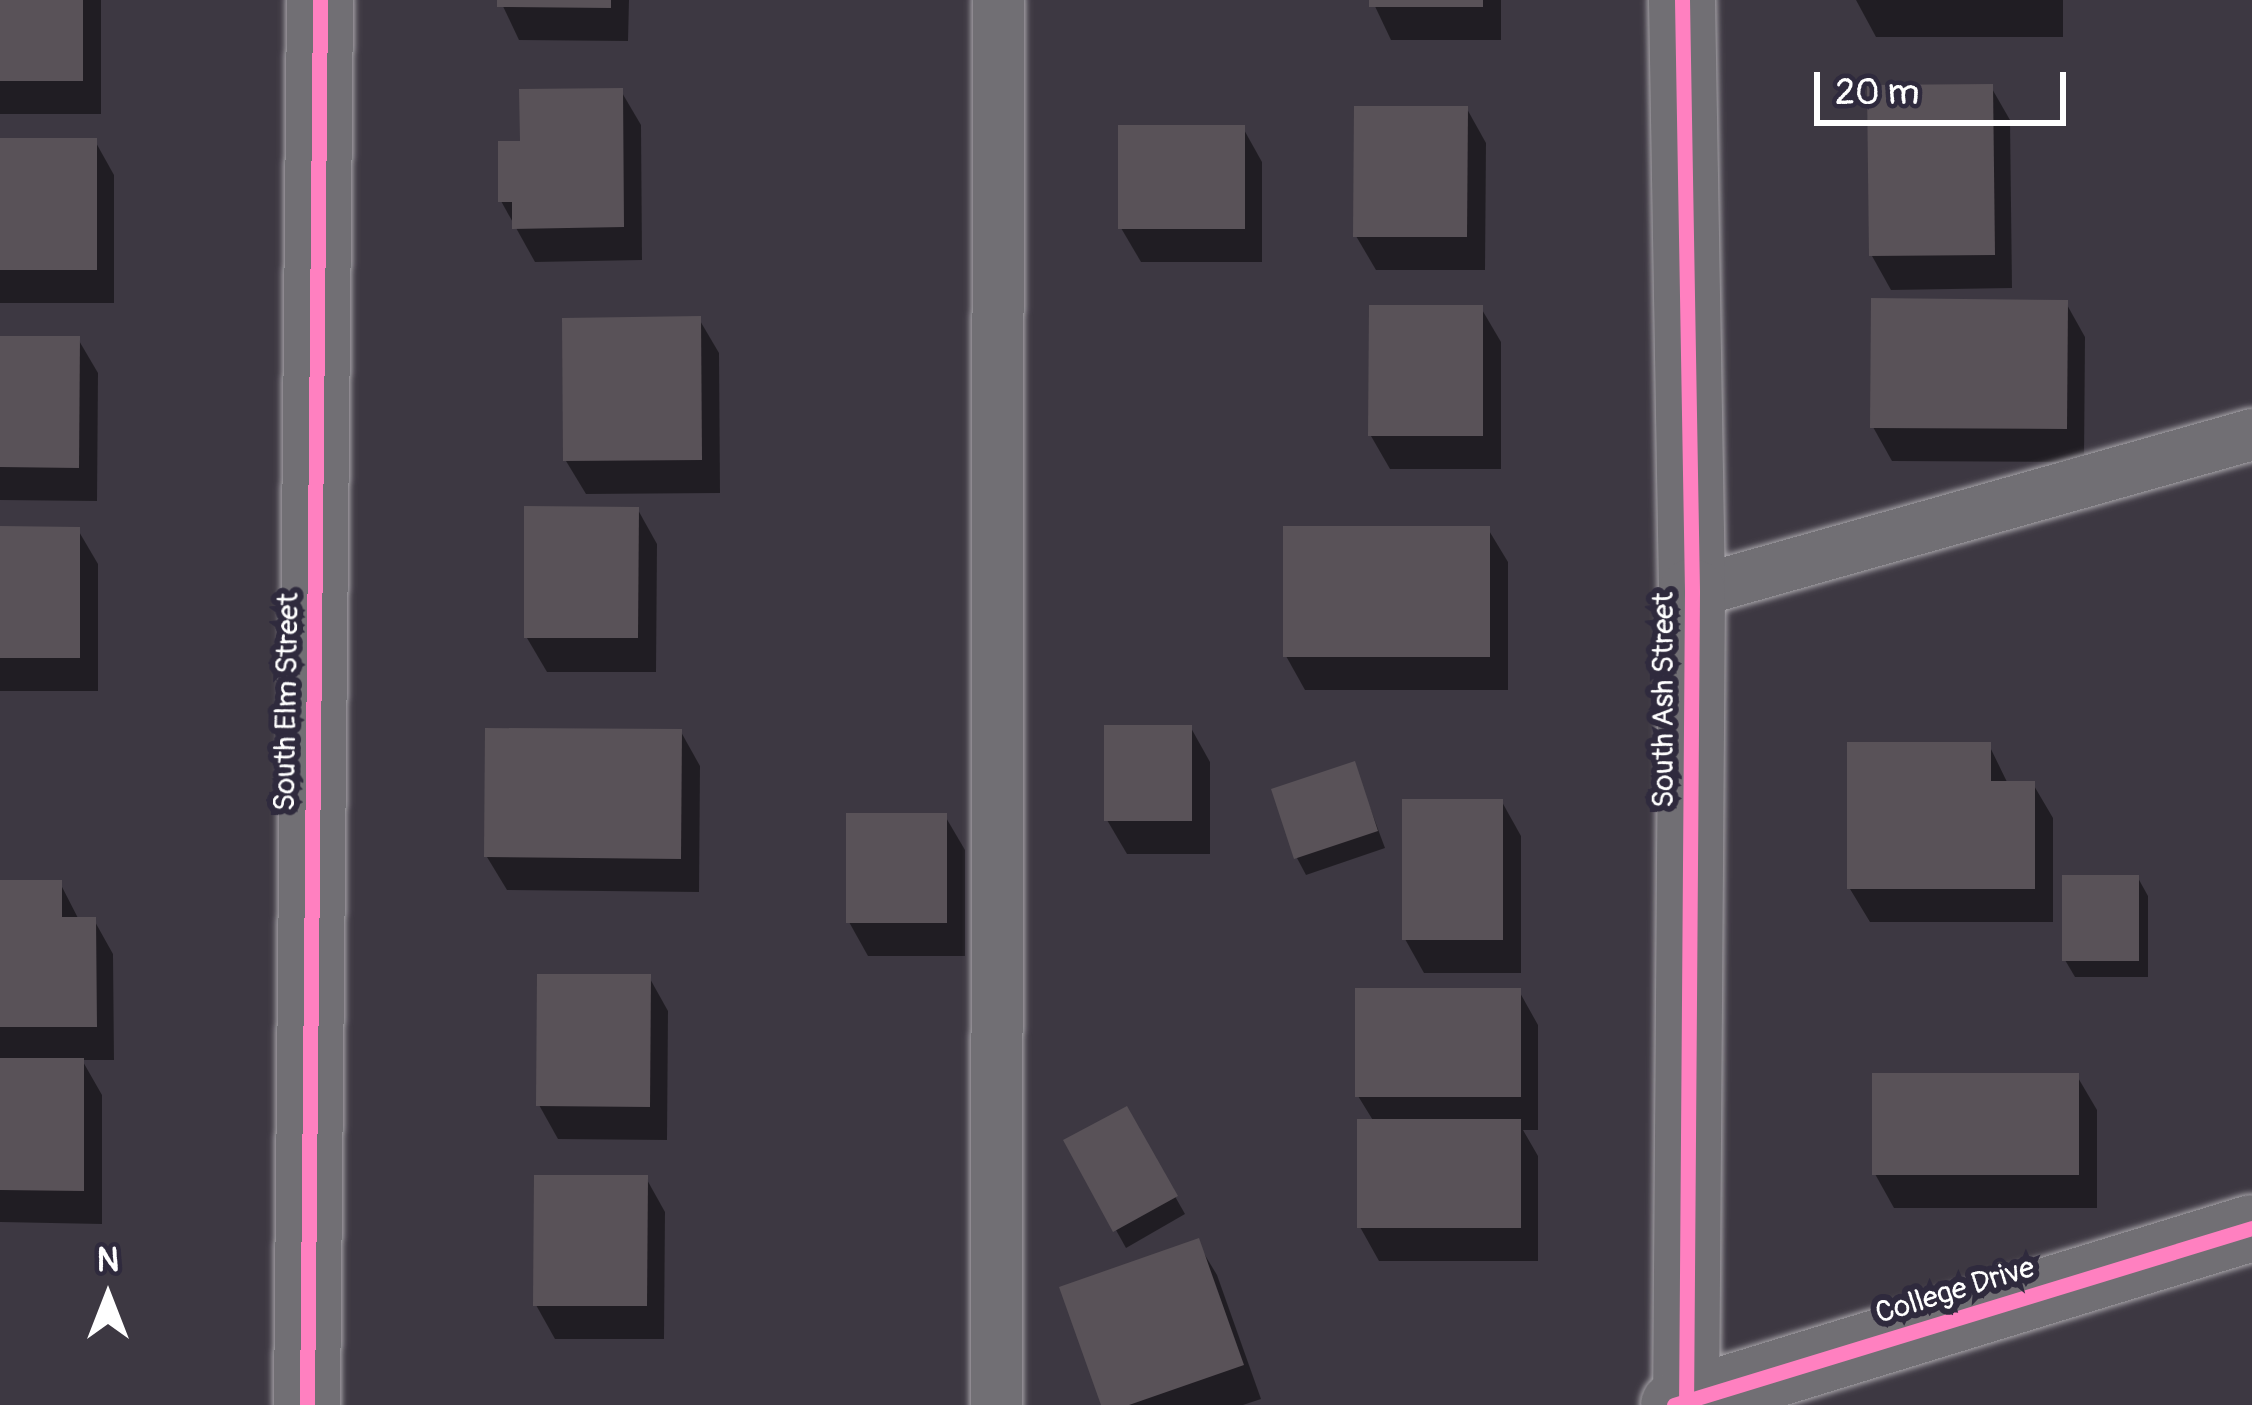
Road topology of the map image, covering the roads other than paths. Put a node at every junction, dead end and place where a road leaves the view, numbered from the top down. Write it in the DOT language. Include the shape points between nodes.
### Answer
graph roads {
  1 [pos="320,0"];
  2 [pos="998,0"];
  3 [pos="1682,0"];
  4 [pos="2252,434"];
  5 [pos="1692,592"];
  6 [pos="2252,1228"];
  7 [pos="1680,1403"];
  8 [pos="307,1405"];
  9 [pos="996,1405"];
  1 -- 8 [label="street, South Elm Street"];
  2 -- 9 [label="lane"];
  3 -- 5 [label="street, South Ash Street"];
  4 -- 5 [label="lane"];
  5 -- 7 [label="street, South Ash Street"];
  6 -- 7 [label="street, College Drive"];
}
